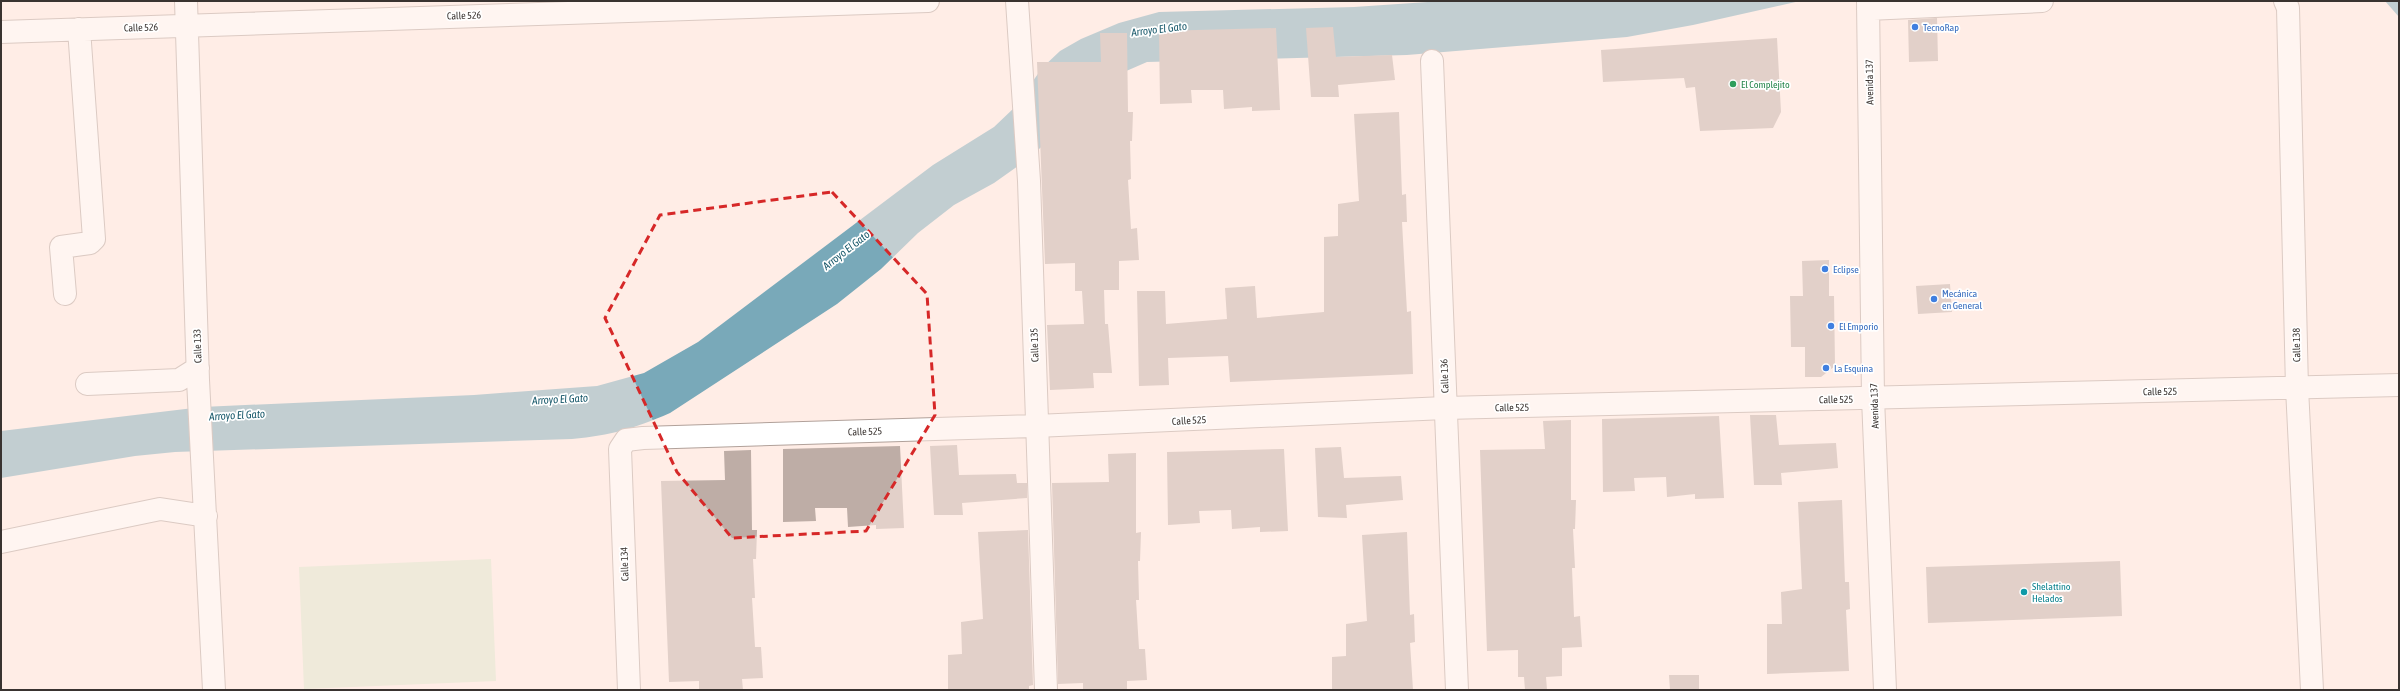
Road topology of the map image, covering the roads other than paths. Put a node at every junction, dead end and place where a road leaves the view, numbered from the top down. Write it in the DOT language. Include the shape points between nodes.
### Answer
graph roads {
  1 [pos="186,1"];
  2 [pos="928,1"];
  3 [pos="1017,1"];
  4 [pos="2042,1"];
  5 [pos="2285,1"];
  6 [pos="1868,5"];
  7 [pos="608,6"];
  8 [pos="187,25"];
  9 [pos="79,29"];
  10 [pos="1,32"];
  11 [pos="1432,61"];
  12 [pos="65,294"];
  13 [pos="198,374"];
  14 [pos="87,384"];
  15 [pos="2399,385"];
  16 [pos="2297,388"];
  17 [pos="1873,398"];
  18 [pos="1445,408"];
  19 [pos="1036,426"];
  20 [pos="626,440"];
  21 [pos="206,516"];
  22 [pos="1,542"];
  23 [pos="214,690"];
  24 [pos="629,690"];
  25 [pos="1046,690"];
  26 [pos="1457,690"];
  27 [pos="1885,690"];
  28 [pos="2312,690"];
  1 -- 8 [label="street, Calle 133"];
  2 -- 7 [label="street, Calle 526"];
  3 -- 19 [label="street, Calle 135" via="1029,181"];
  4 -- 6 [label="street"];
  5 -- 16 [label="street, Calle 138" via="2288,8"];
  6 -- 17 [label="street, Avenida 137"];
  7 -- 8 [label="street, Calle 526"];
  8 -- 9 [label="street, Calle 526"];
  8 -- 13 [label="street, Calle 133"];
  9 -- 10 [label="street, Calle 526"];
  9 -- 12 [label="street" via="94,239 90,243 61,247"];
  11 -- 18 [label="street, Calle 136"];
  13 -- 14 [label="street" via="179,380"];
  13 -- 21 [label="street, Calle 133"];
  15 -- 16 [label="street, Calle 525"];
  16 -- 17 [label="street, Calle 525"];
  16 -- 28 [label="street, Calle 138"];
  17 -- 18 [label="street, Calle 525"];
  17 -- 27 [label="street, Avenida 137"];
  18 -- 19 [label="street, Calle 525"];
  18 -- 26 [label="street, Calle 136"];
  19 -- 20 [label="street, Calle 525"];
  19 -- 25 [label="street, Calle 135"];
  20 -- 24 [label="street, Calle 134" via="620,449"];
  21 -- 22 [label="street" via="160,509"];
  21 -- 23 [label="street, Calle 133"];
}
